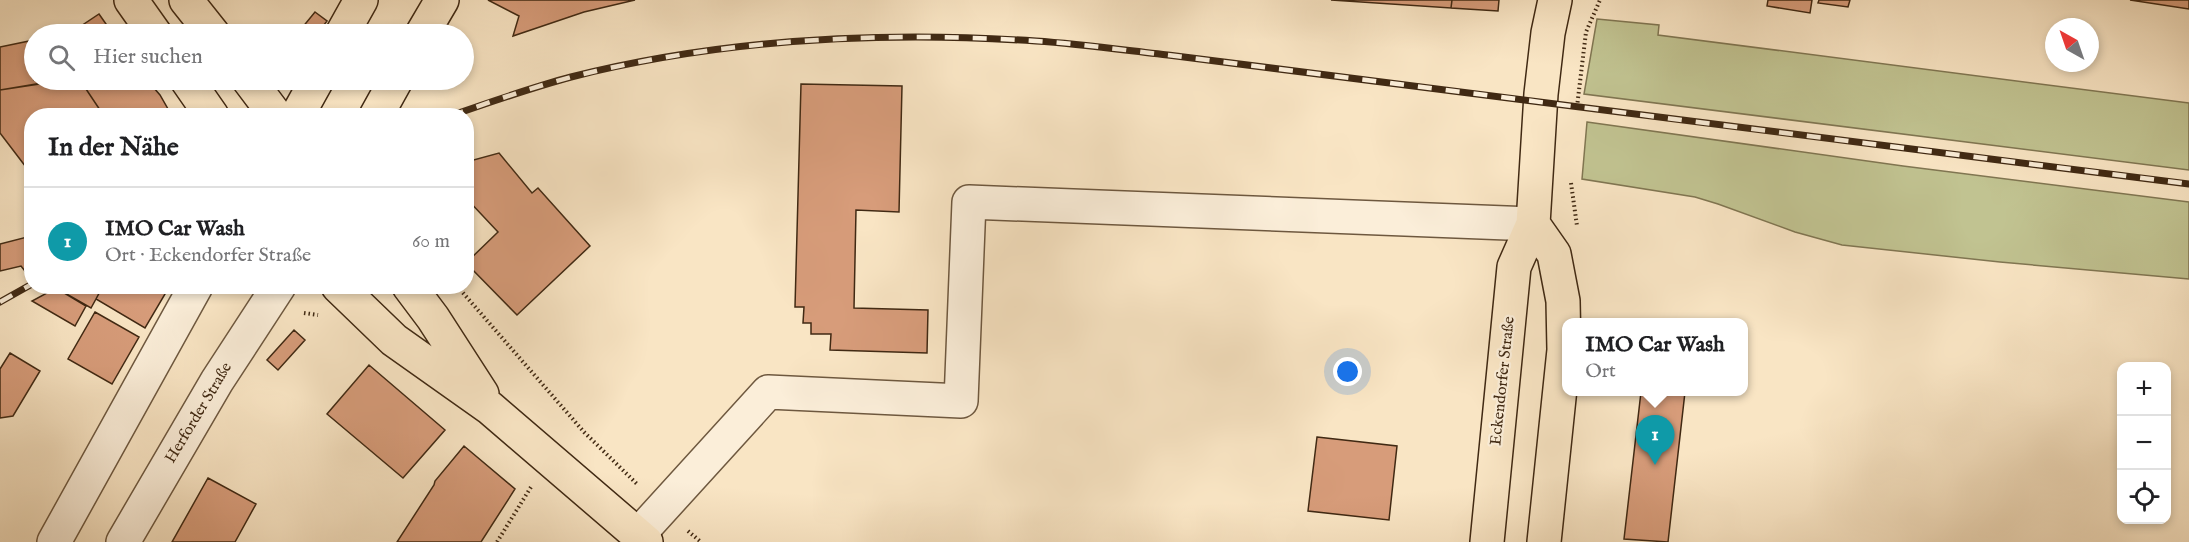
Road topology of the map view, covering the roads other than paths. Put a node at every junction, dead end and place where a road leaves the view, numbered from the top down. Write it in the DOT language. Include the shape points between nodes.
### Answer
graph roads {
  1 [pos="131,0"];
  2 [pos="186,0"];
  3 [pos="361,0"];
  4 [pos="442,0"];
  5 [pos="1555,0"];
  6 [pos="149,24"];
  7 [pos="205,24"];
  8 [pos="348,24"];
  9 [pos="428,24"];
  10 [pos="194,90"];
  11 [pos="256,90"];
  12 [pos="311,90"];
  13 [pos="390,90"];
  14 [pos="206,108"];
  15 [pos="270,108"];
  16 [pos="301,108"];
  17 [pos="380,108"];
  18 [pos="1533,224"];
  19 [pos="192,294"];
  20 [pos="274,294"];
  21 [pos="346,294"];
  22 [pos="415,294"];
  23 [pos="1563,318"];
  24 [pos="1562,369"];
  25 [pos="490,408"];
  26 [pos="642,538"];
  27 [pos="54,542"];
  28 [pos="123,542"];
  29 [pos="1487,542"];
  30 [pos="1544,542"];
  1 -- 6 [label="main road"];
  2 -- 7 [label="main road"];
  3 -- 8 [label="main road"];
  4 -- 9 [label="main road"];
  5 -- 18 [label="main road, Eckendorfer Straße" via="1541,94"];
  10 -- 14 [label="main road"];
  11 -- 15 [label="main road"];
  12 -- 16 [label="main road"];
  13 -- 17 [label="main road"];
  18 -- 23 [label="main road" via="1554,254"];
  18 -- 26 [label="street" via="969,202 961,401 768,392 662,508"];
  18 -- 29 [label="main road, Eckendorfer Straße" via="1514,267"];
  19 -- 27 [label="street"];
  20 -- 28 [label="street, Herforder Straße" via="217,381"];
  21 -- 25 [label="main road" via="394,340"];
  22 -- 25 [label="main road"];
  24 -- 30 [label="main road"];
  25 -- 26 [label="main road"];
}
